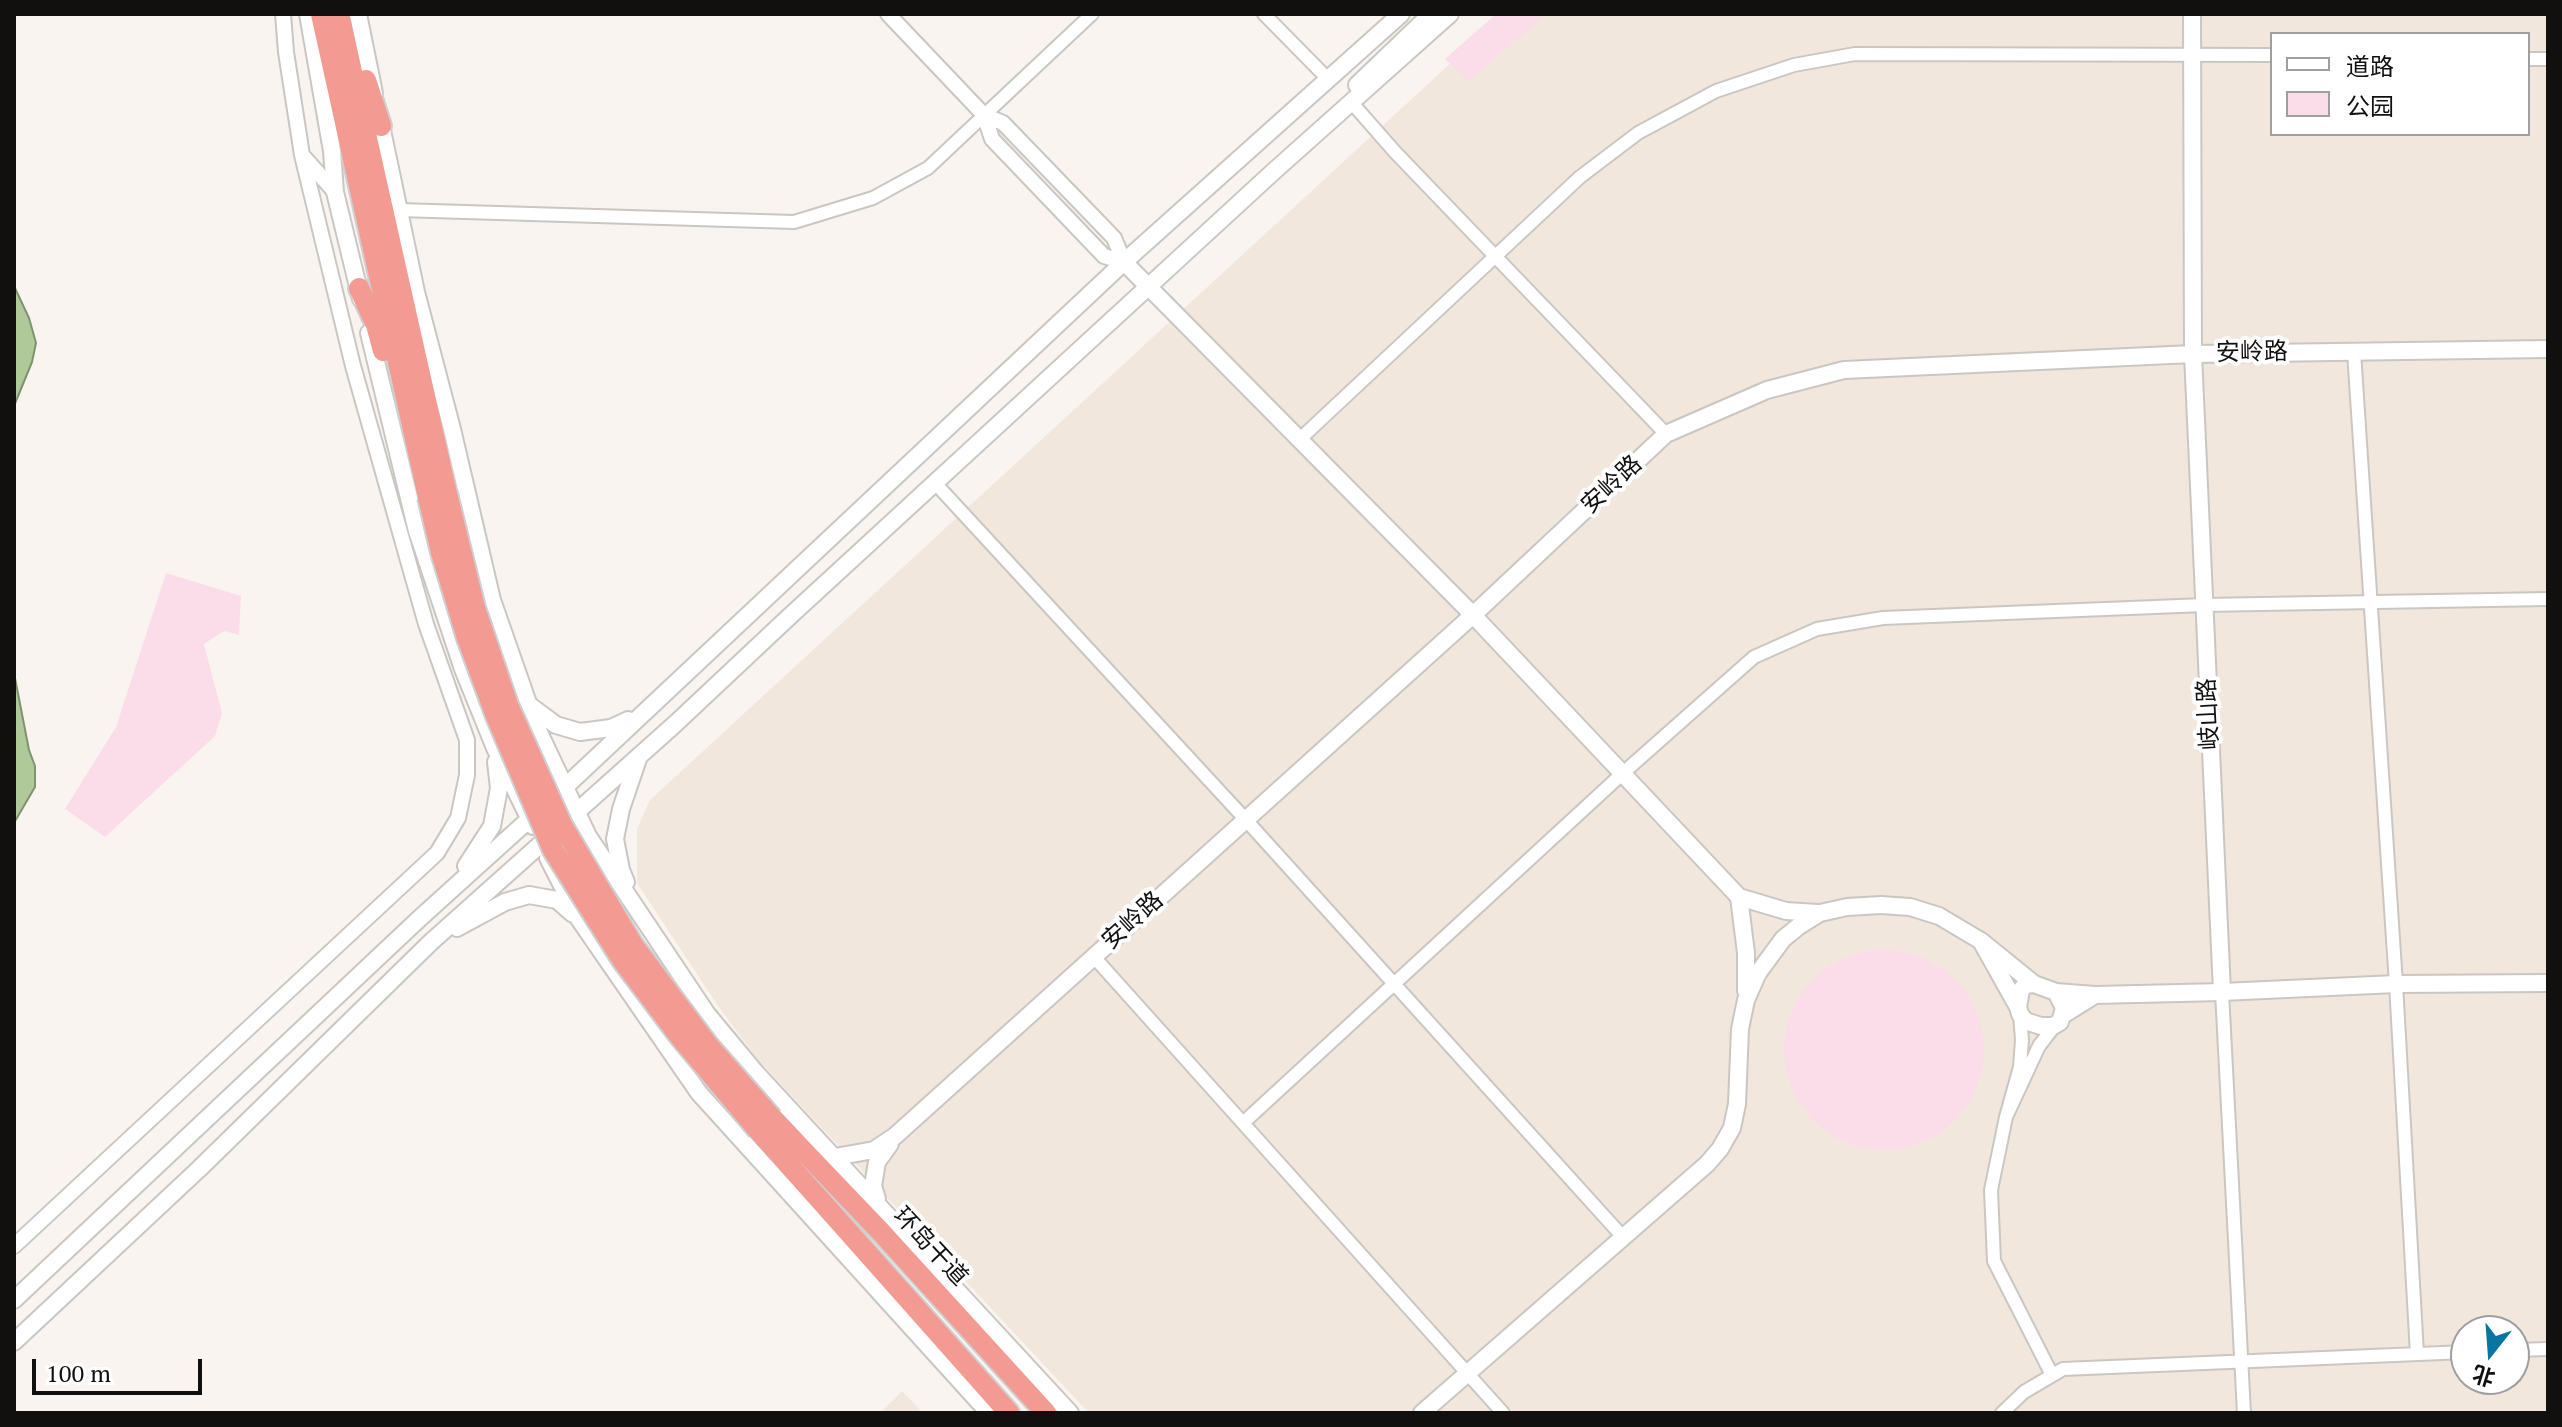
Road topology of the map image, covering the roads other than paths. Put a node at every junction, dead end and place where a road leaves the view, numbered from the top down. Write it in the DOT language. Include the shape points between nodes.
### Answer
graph roads {
  1 [pos="283,14"];
  2 [pos="308,14"];
  3 [pos="321,14"];
  4 [pos="341,14"];
  5 [pos="358,14"];
  6 [pos="888,14"];
  7 [pos="1092,14"];
  8 [pos="1264,14"];
  9 [pos="1401,14"];
  10 [pos="1431,14"];
  11 [pos="1450,14"];
  12 [pos="2192,14"];
  13 [pos="2191,54"];
  14 [pos="2270,55"];
  15 [pos="1328,79"];
  16 [pos="1352,103"];
  17 [pos="984,115"];
  18 [pos="381,126"];
  19 [pos="302,155"];
  20 [pos="1273,172"];
  21 [pos="335,192"];
  22 [pos="399,210"];
  23 [pos="1496,257"];
  24 [pos="1124,262"];
  25 [pos="1150,286"];
  26 [pos="359,288"];
  27 [pos="416,292"];
  28 [pos="2548,349"];
  29 [pos="2354,352"];
  30 [pos="2193,354"];
  31 [pos="1666,434"];
  32 [pos="1300,439"];
  33 [pos="423,474"];
  34 [pos="935,483"];
  35 [pos="438,495"];
  36 [pos="2548,599"];
  37 [pos="2370,602"];
  38 [pos="2204,605"];
  39 [pos="1473,615"];
  40 [pos="529,705"];
  41 [pos="644,712"];
  42 [pos="495,748"];
  43 [pos="639,756"];
  44 [pos="1623,773"];
  45 [pos="566,786"];
  46 [pos="578,811"];
  47 [pos="529,819"];
  48 [pos="1246,820"];
  49 [pos="542,845"];
  50 [pos="1739,897"];
  51 [pos="1820,913"];
  52 [pos="640,917"];
  53 [pos="420,918"];
  54 [pos="579,919"];
  55 [pos="1981,941"];
  56 [pos="431,942"];
  57 [pos="1094,957"];
  58 [pos="2548,983"];
  59 [pos="1394,984"];
  60 [pos="2034,984"];
  61 [pos="2396,984"];
  62 [pos="2056,992"];
  63 [pos="2222,992"];
  64 [pos="2095,995"];
  65 [pos="1746,1000"];
  66 [pos="2019,1010"];
  67 [pos="2060,1020"];
  68 [pos="2006,1117"];
  69 [pos="1243,1123"];
  70 [pos="765,1124"];
  71 [pos="895,1136"];
  72 [pos="835,1157"];
  73 [pos="878,1203"];
  74 [pos="1622,1236"];
  75 [pos="14,1246"];
  76 [pos="14,1300"];
  77 [pos="14,1342"];
  78 [pos="2450,1353"];
  79 [pos="2417,1354"];
  80 [pos="2240,1360"];
  81 [pos="1468,1374"];
  82 [pos="2052,1375"];
  83 [pos="989,1413"];
  84 [pos="1009,1413"];
  85 [pos="1046,1413"];
  86 [pos="1070,1413"];
  87 [pos="1422,1413"];
  88 [pos="1503,1413"];
  89 [pos="2002,1413"];
  90 [pos="2244,1413"];
  1 -- 19 [label="street"];
  2 -- 21 [label="main road"];
  3 -- 33 [label="highway"];
  4 -- 18 [label="highway"];
  4 -- 35 [label="highway"];
  5 -- 18 [label="main road"];
  6 -- 17 [label="street"];
  7 -- 17 [label="street"];
  8 -- 15 [label="street"];
  9 -- 15 [label="main road"];
  10 -- 20 [label="main road"];
  11 -- 16 [label="main road"];
  12 -- 13 [label="main road, 岐山路"];
  13 -- 14 [label="street"];
  13 -- 23 [label="street" via="1855,54 1794,65 1716,91 1638,133 1580,177"];
  13 -- 30 [label="main road, 岐山路"];
  15 -- 24 [label="main road"];
  16 -- 20 [label="main road"];
  16 -- 23 [label="street"];
  17 -- 22 [label="street" via="928,168 873,198 794,222"];
  17 -- 24 [label="street" via="1003,123 1114,238"];
  18 -- 22 [label="main road"];
  19 -- 21 [label="street"];
  19 -- 75 [label="street" via="370,427 426,624 467,740 467,775 458,818 437,853 403,886"];
  20 -- 25 [label="main road"];
  21 -- 26 [label="main road"];
  22 -- 27 [label="main road"];
  23 -- 31 [label="street"];
  23 -- 32 [label="street"];
  24 -- 25 [label="main road"];
  24 -- 41 [label="main road"];
  25 -- 32 [label="main road"];
  25 -- 34 [label="main road"];
  26 -- 33 [label="highway" via="376,325"];
  26 -- 42 [label="main road" via="417,531"];
  27 -- 35 [label="highway"];
  27 -- 40 [label="main road" via="492,600"];
  28 -- 29 [label="main road, 安岭路"];
  29 -- 30 [label="main road, 安岭路"];
  29 -- 37 [label="street"];
  30 -- 31 [label="main road, 安岭路" via="1844,370 1767,390"];
  30 -- 38 [label="main road, 岐山路"];
  31 -- 39 [label="main road, 安岭路"];
  32 -- 39 [label="main road"];
  33 -- 35 [label="highway"];
  34 -- 43 [label="main road"];
  34 -- 48 [label="street"];
  35 -- 70 [label="highway, bridge" via="508,705 562,825 633,945"];
  36 -- 37 [label="street"];
  37 -- 38 [label="street"];
  37 -- 61 [label="street"];
  38 -- 44 [label="street" via="1883,618 1817,629 1754,657"];
  38 -- 63 [label="main road, 岐山路"];
  39 -- 44 [label="main road"];
  39 -- 48 [label="main road, 安岭路"];
  40 -- 41 [label="main road" via="556,725 580,732 611,728"];
  40 -- 45 [label="main road"];
  41 -- 45 [label="main road"];
  42 -- 47 [label="main road"];
  42 -- 53 [label="main road" via="499,788 492,826 474,857"];
  43 -- 46 [label="main road"];
  43 -- 52 [label="main road" via="615,839"];
  44 -- 50 [label="main road"];
  44 -- 59 [label="street"];
  45 -- 46 [label="main road"];
  45 -- 47 [label="main road"];
  46 -- 49 [label="main road"];
  46 -- 52 [label="main road"];
  47 -- 49 [label="main road"];
  47 -- 53 [label="main road"];
  48 -- 57 [label="main road, 安岭路"];
  48 -- 59 [label="street"];
  49 -- 54 [label="main road"];
  49 -- 56 [label="main road"];
  50 -- 51 [label="main road" via="1786,911"];
  50 -- 65 [label="main road"];
  51 -- 55 [label="main road" via="1858,906 1910,907 1939,916"];
  51 -- 65 [label="main road" via="1783,939"];
  52 -- 72 [label="main road" via="707,1014"];
  53 -- 76 [label="main road"];
  54 -- 56 [label="main road" via="557,900 529,895 505,902"];
  54 -- 83 [label="main road" via="699,1093"];
  55 -- 60 [label="main road"];
  55 -- 66 [label="main road"];
  56 -- 77 [label="main road"];
  57 -- 69 [label="street"];
  57 -- 71 [label="main road, 安岭路"];
  58 -- 61 [label="main road"];
  59 -- 69 [label="street"];
  59 -- 74 [label="street"];
  60 -- 62 [label="main road"];
  60 -- 66 [label="main road" via="2021,990"];
  61 -- 63 [label="main road"];
  61 -- 79 [label="street"];
  62 -- 64 [label="main road"];
  62 -- 67 [label="main road" via="2064,1008"];
  63 -- 64 [label="main road"];
  63 -- 80 [label="street, 岐山路"];
  64 -- 67 [label="main road"];
  65 -- 74 [label="main road" via="1732,1128 1707,1164"];
  66 -- 67 [label="main road" via="2031,1024"];
  66 -- 68 [label="street" via="2020,1067"];
  67 -- 68 [label="street" via="2039,1046"];
  68 -- 82 [label="street" via="1991,1190 1994,1261"];
  69 -- 81 [label="street"];
  70 -- 84 [label="highway"];
  70 -- 85 [label="highway, 环岛干道" via="881,1232"];
  71 -- 72 [label="main road" via="874,1150"];
  71 -- 73 [label="main road" via="877,1162 873,1186"];
  72 -- 73 [label="main road"];
  73 -- 86 [label="main road"];
  74 -- 81 [label="main road"];
  78 -- 79 [label="street"];
  79 -- 80 [label="street"];
  80 -- 82 [label="street" via="2063,1369"];
  80 -- 90 [label="street, 岐山路"];
  81 -- 87 [label="main road"];
  81 -- 88 [label="street"];
  82 -- 89 [label="street"];
}
